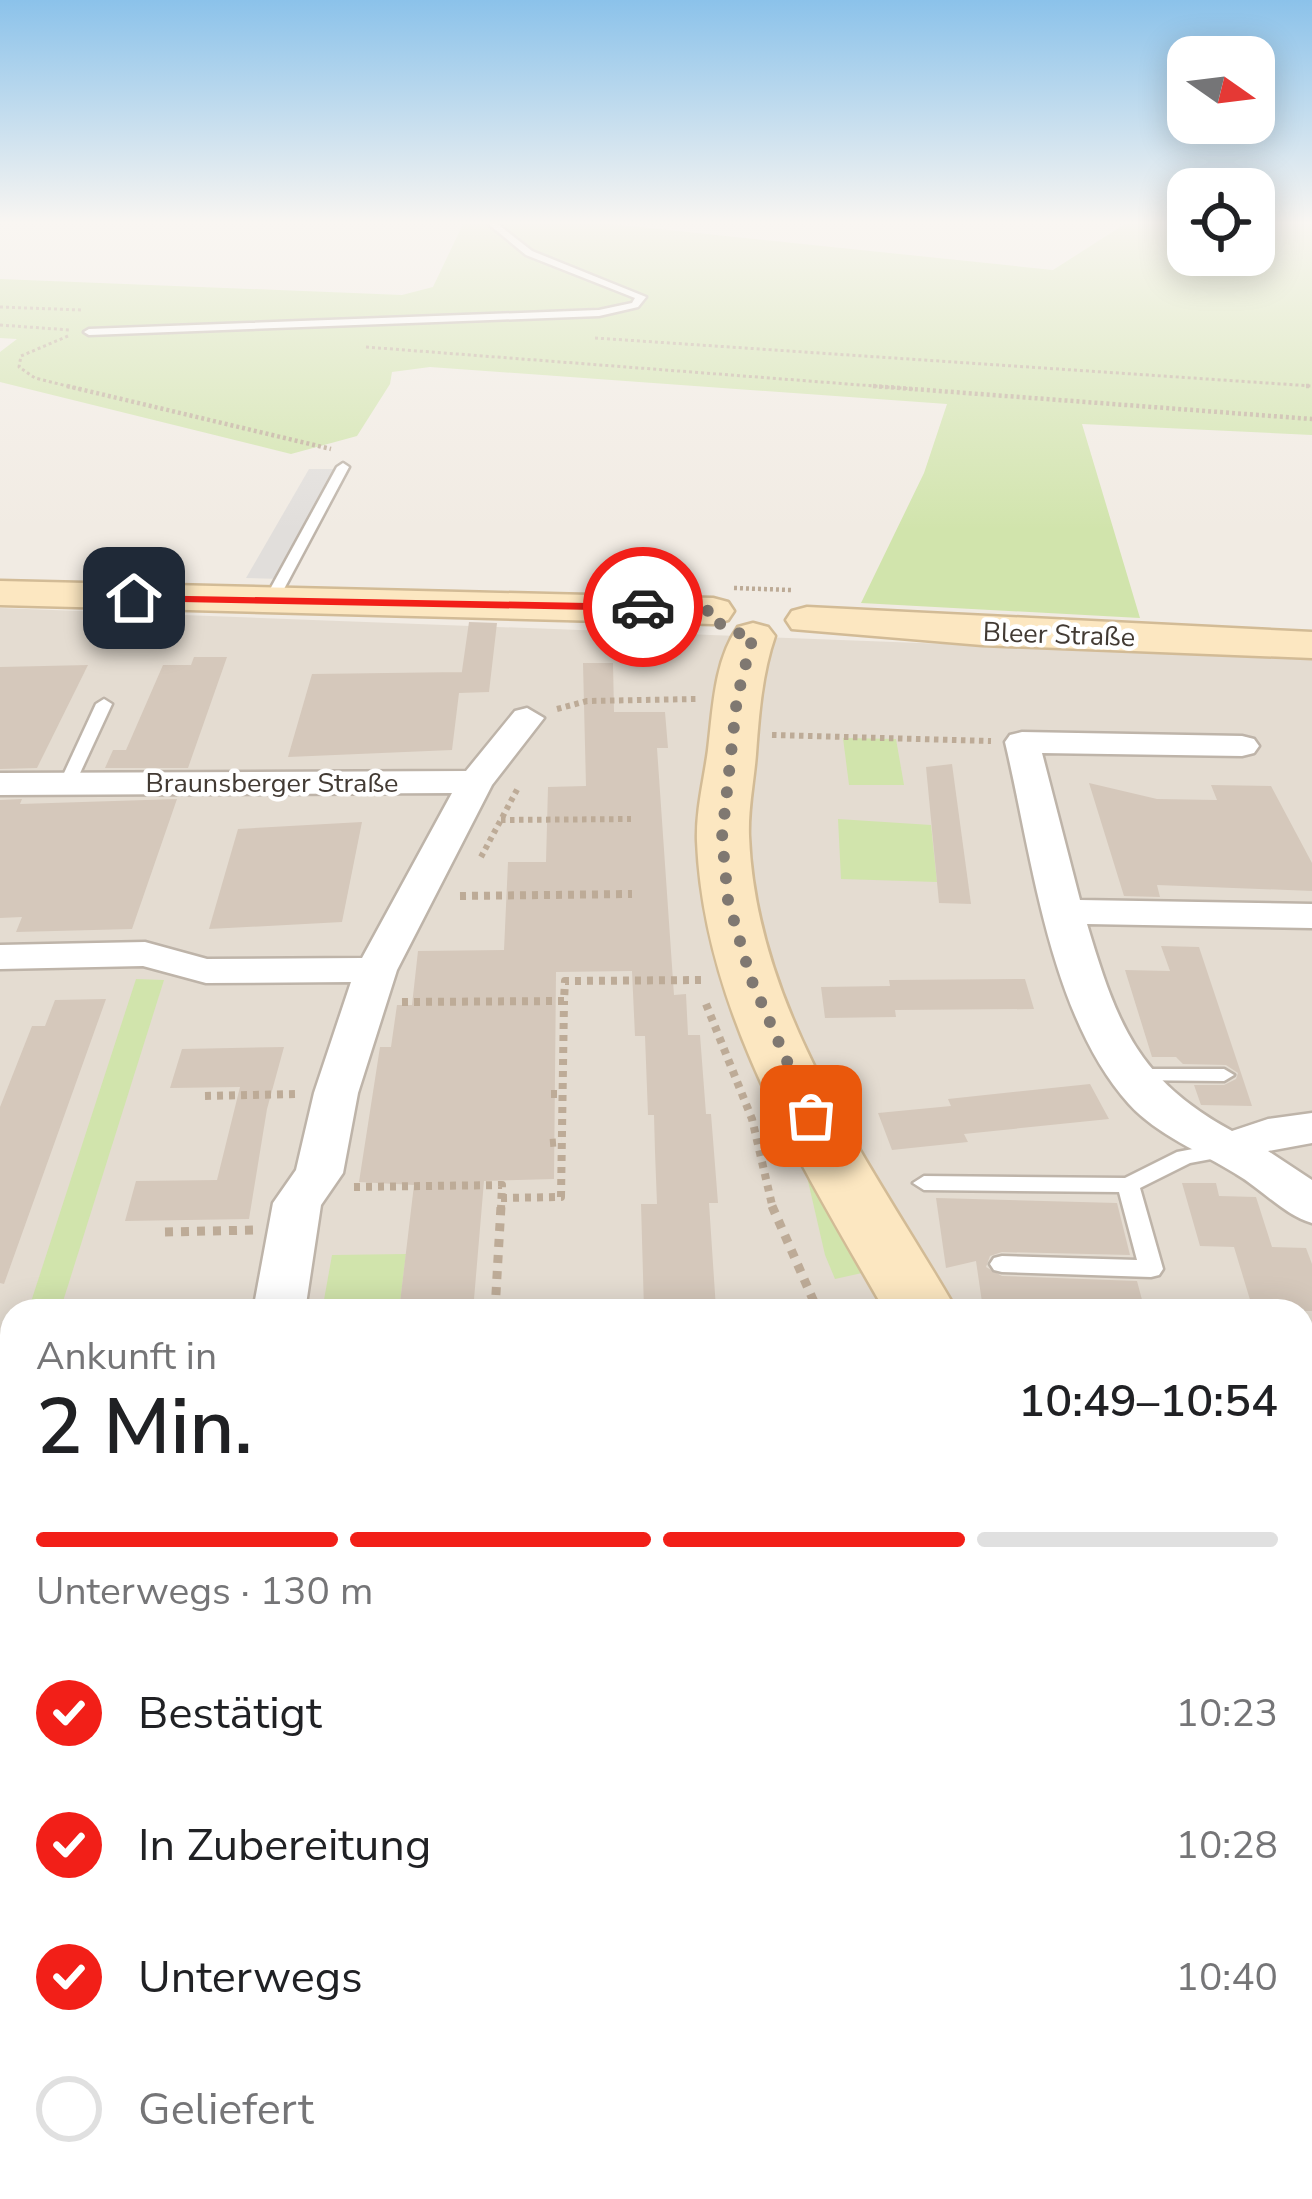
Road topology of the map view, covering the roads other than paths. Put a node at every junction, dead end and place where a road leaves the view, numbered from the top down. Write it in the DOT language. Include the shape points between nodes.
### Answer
graph roads {
  1 [pos="287,325"];
  2 [pos="89,332"];
  3 [pos="343,467"];
  4 [pos="0,593"];
  5 [pos="269,604"];
  6 [pos="762,606"];
  7 [pos="1312,645"];
  8 [pos="104,704"];
  9 [pos="527,718"];
  10 [pos="1242,746"];
  11 [pos="476,782"];
  12 [pos="0,784"];
  13 [pos="67,784"];
  14 [pos="1067,912"];
  15 [pos="1312,916"];
  16 [pos="0,957"];
  17 [pos="379,986"];
  18 [pos="1130,1075"];
  19 [pos="1224,1076"];
  20 [pos="1312,1128"];
  21 [pos="1230,1149"];
  22 [pos="924,1183"];
  23 [pos="1128,1185"];
  24 [pos="1312,1207"];
  25 [pos="1001,1264"];
  26 [pos="281,1299"];
  27 [pos="914,1299"];
  1 -- 2 [label="lane"];
  3 -- 5 [label="lane"];
  4 -- 5 [label="street, Bleer Straße"];
  5 -- 6 [label="street, Bleer Straße"];
  6 -- 7 [label="street, Bleer Straße" via="982,632"];
  6 -- 27 [label="street" via="737,698 722,837 724,980"];
  8 -- 13 [label="lane"];
  9 -- 11 [label="street"];
  10 -- 14 [label="street" via="1022,742"];
  11 -- 13 [label="street, Braunsberger Straße"];
  11 -- 17 [label="street"];
  12 -- 13 [label="street, Braunsberger Straße"];
  14 -- 15 [label="street"];
  14 -- 18 [label="street" via="1091,1002"];
  16 -- 17 [label="street" via="145,954 206,970"];
  17 -- 26 [label="street" via="336,1093 312,1188 297,1203"];
  18 -- 19 [label="lane"];
  18 -- 21 [label="street" via="1148,1097"];
  20 -- 21 [label="street"];
  21 -- 23 [label="lane" via="1185,1157"];
  21 -- 24 [label="street"];
  22 -- 23 [label="lane"];
  23 -- 25 [label="lane" via="1151,1269"];
}
